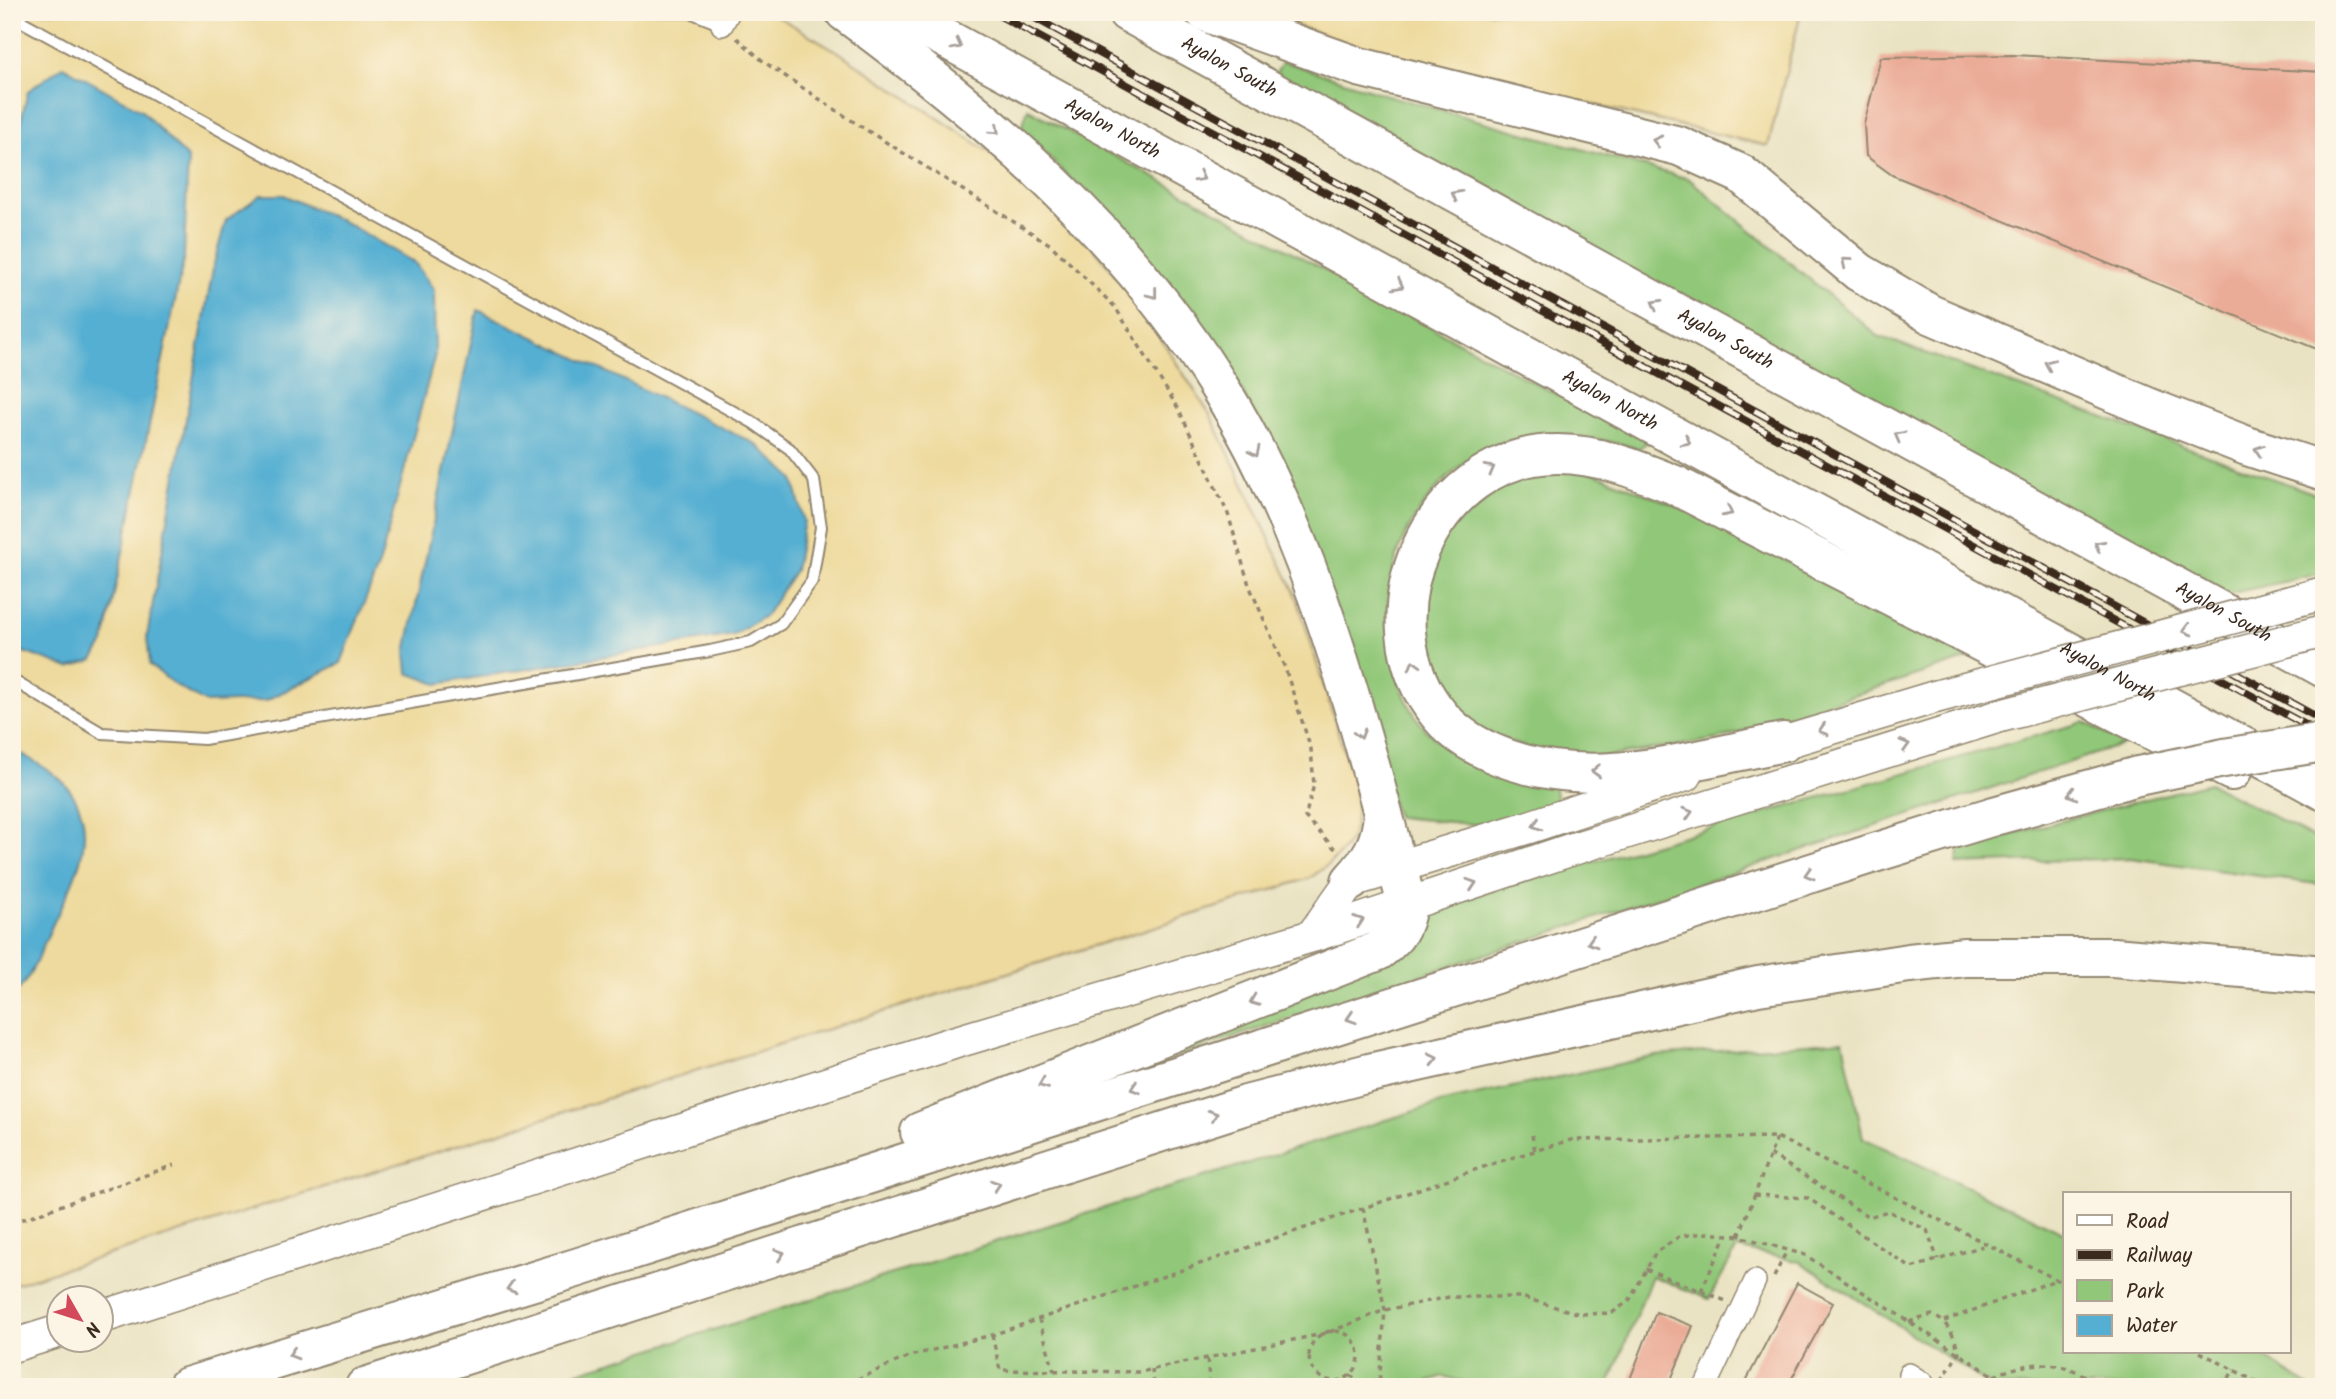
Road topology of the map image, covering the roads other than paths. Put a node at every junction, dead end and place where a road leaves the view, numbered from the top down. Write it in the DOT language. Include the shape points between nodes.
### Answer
graph roads {
  1 [pos="690,12"];
  2 [pos="845,12"];
  3 [pos="897,12"];
  4 [pos="1126,12"];
  5 [pos="1205,12"];
  6 [pos="12,16"];
  7 [pos="726,18"];
  8 [pos="2324,471"];
  9 [pos="2324,593"];
  10 [pos="2324,631"];
  11 [pos="2324,668"];
  12 [pos="12,680"];
  13 [pos="1784,742"];
  14 [pos="2324,742"];
  15 [pos="2324,791"];
  16 [pos="1383,814"];
  17 [pos="2324,817"];
  18 [pos="1397,866"];
  19 [pos="1351,881"];
  20 [pos="1407,905"];
  21 [pos="1312,936"];
  22 [pos="2324,975"];
  23 [pos="576,1268"];
  24 [pos="734,1269"];
  25 [pos="1755,1281"];
  26 [pos="116,1312"];
  27 [pos="46,1335"];
  28 [pos="12,1346"];
  29 [pos="187,1387"];
  30 [pos="365,1387"];
  31 [pos="398,1387"];
  32 [pos="1705,1387"];
  1 -- 7 [label="lane"];
  2 -- 16 [label="highway, one-way" via="968,106 1116,247 1223,392 1254,447 1315,593"];
  3 -- 15 [label="highway, Ayalon North, one-way"];
  11 -- 4 [label="highway, Ayalon South, one-way"];
  8 -- 5 [label="highway, one-way" via="2174,418 1930,314 1859,272 1741,174 1679,146 1359,67"];
  6 -- 12 [label="lane" via="752,422 790,449 814,480 821,527 812,581 781,624 751,642 710,651 204,739 102,733"];
  9 -- 13 [label="street, one-way, bridge"];
  20 -- 10 [label="street, one-way, bridge" via="2000,716"];
  13 -- 17 [label="highway, one-way" via="1652,768 1577,772 1511,760 1475,745 1433,707 1417,677 1407,632 1408,589 1434,522 1479,476 1515,459 1559,453 1632,468 1675,485"];
  13 -- 18 [label="street, one-way"];
  14 -- 23 [label="highway, one-way, bridge" via="2138,776 1980,820"];
  16 -- 18 [label="highway"];
  16 -- 19 [label="highway" via="1381,838 1371,859"];
  18 -- 19 [label="street"];
  18 -- 20 [label="highway"];
  19 -- 21 [label="street"];
  21 -- 20 [label="street, one-way"];
  20 -- 23 [label="highway, one-way" via="1399,933 1378,951"];
  21 -- 26 [label="street" via="956,1042"];
  24 -- 22 [label="highway, one-way" via="1246,1105 1758,986 1965,957 2113,957"];
  23 -- 29 [label="highway, one-way"];
  24 -- 30 [label="highway"];
  24 -- 31 [label="highway"];
  25 -- 32 [label="street"];
  27 -- 28 [label="street"];
}
